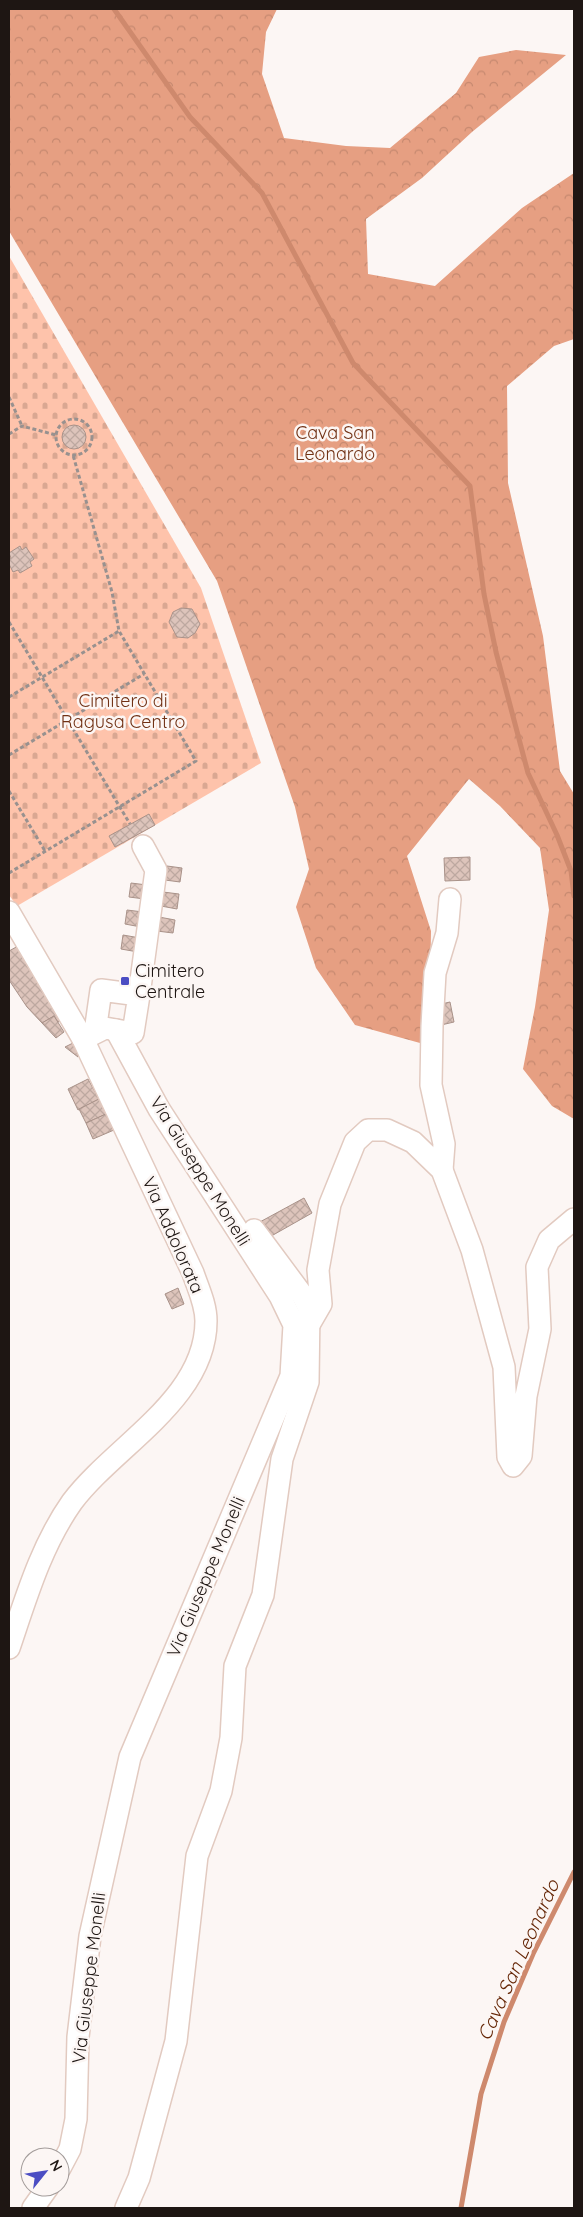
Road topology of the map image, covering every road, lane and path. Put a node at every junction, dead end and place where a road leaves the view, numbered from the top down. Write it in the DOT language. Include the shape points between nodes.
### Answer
graph roads {
  1 [pos="9,397"];
  2 [pos="22,426"];
  3 [pos="9,434"];
  4 [pos="56,435"];
  5 [pos="73,455"];
  6 [pos="9,622"];
  7 [pos="119,631"];
  8 [pos="144,674"];
  9 [pos="42,677"];
  10 [pos="9,697"];
  11 [pos="68,720"];
  12 [pos="9,755"];
  13 [pos="9,791"];
  14 [pos="119,806"];
  15 [pos="130,824"];
  16 [pos="143,846"];
  17 [pos="45,851"];
  18 [pos="9,872"];
  19 [pos="450,899"];
  20 [pos="9,912"];
  21 [pos="138,995"];
  22 [pos="116,1030"];
  23 [pos="89,1035"];
  24 [pos="159,1109"];
  25 [pos="442,1170"];
  26 [pos="574,1219"];
  27 [pos="310,1323"];
  28 [pos="9,1648"];
  29 [pos="70,2149"];
  30 [pos="41,2197"];
  31 [pos="33,2208"];
  32 [pos="126,2208"];
  1 -- 2 [label="path"];
  2 -- 3 [label="path"];
  2 -- 4 [label="path"];
  4 -- 5 [label="path" via="62,451"];
  4 -- 5 [label="path" via="65,421 76,419 86,424 92,435 89,447"];
  5 -- 7 [label="path" via="112,592"];
  6 -- 9 [label="path"];
  7 -- 8 [label="path"];
  7 -- 9 [label="path"];
  8 -- 11 [label="path"];
  8 -- 14 [label="path" via="196,761"];
  9 -- 10 [label="path"];
  9 -- 11 [label="path"];
  11 -- 12 [label="path"];
  11 -- 14 [label="path"];
  13 -- 17 [label="path"];
  14 -- 15 [label="path"];
  14 -- 17 [label="path"];
  16 -- 21 [label="street" via="156,870"];
  17 -- 18 [label="path"];
  19 -- 25 [label="street" via="447,933 435,973 432,1026 431,1085 444,1144"];
  20 -- 23 [label="street, Via Addolorata"];
  21 -- 22 [label="street" via="133,1033"];
  21 -- 23 [label="street" via="101,990"];
  22 -- 23 [label="street" via="109,1028"];
  22 -- 24 [label="street, Via Giuseppe Monelli"];
  23 -- 28 [label="street, Via Addolorata" via="193,1273 206,1319 204,1339 192,1375 179,1394 95,1476 59,1522 43,1552"];
  24 -- 27 [label="street" via="186,1128 264,1246 303,1296 309,1309"];
  24 -- 29 [label="street, Via Giuseppe Monelli" via="280,1296 294,1325 294,1350 291,1376 130,1757 90,1936 78,2037 76,2119"];
  25 -- 26 [label="street" via="472,1250 504,1367 508,1456 513,1466 521,1456 526,1396 540,1329 536,1267 549,1240"];
  25 -- 27 [label="street" via="413,1142 387,1130 368,1130 355,1142 330,1204 318,1270 321,1304"];
  27 -- 32 [label="street" via="308,1382 282,1458 263,1595 235,1666 230,1738 221,1791 197,1856 176,2042 139,2178"];
  30 -- 31 [label="street"];
}
